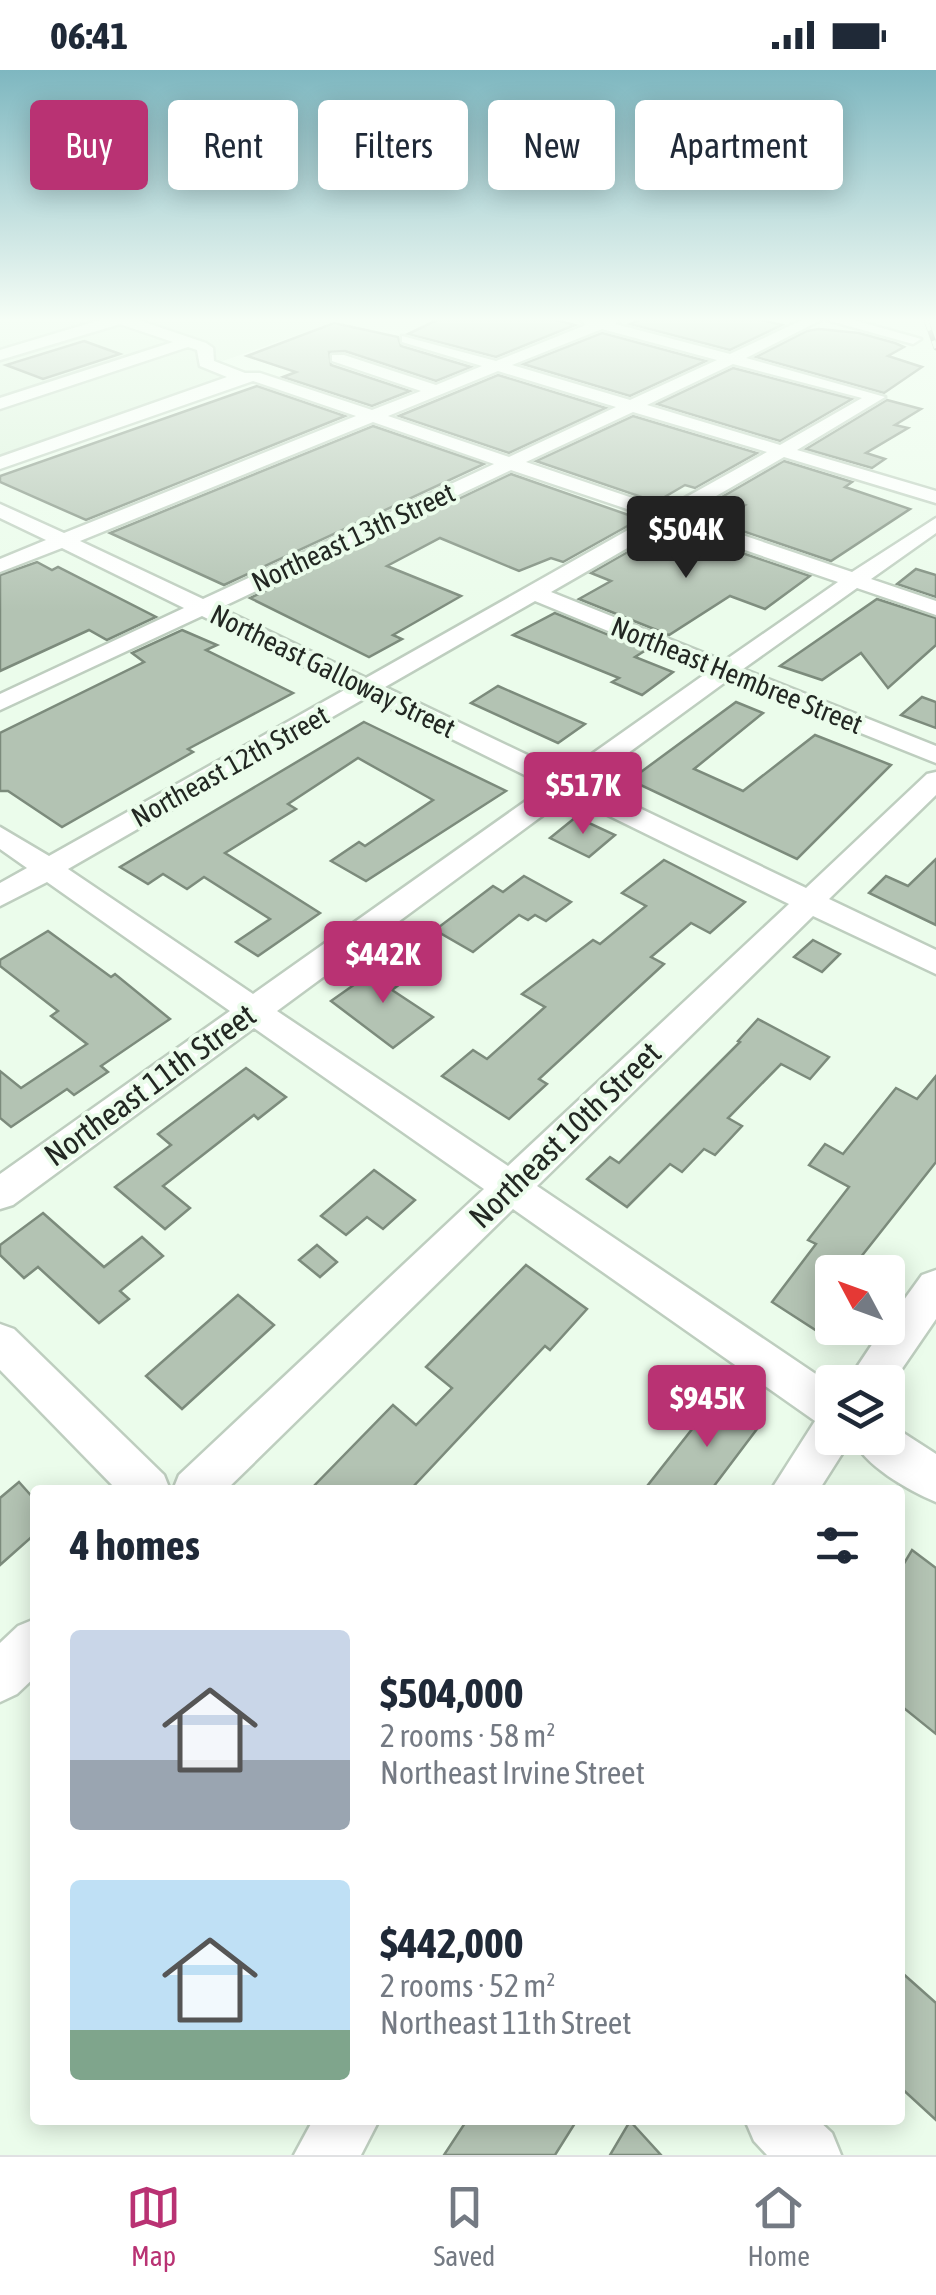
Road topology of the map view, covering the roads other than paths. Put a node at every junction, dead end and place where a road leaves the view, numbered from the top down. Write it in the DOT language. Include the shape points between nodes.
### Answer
graph roads {
  1 [pos="129,417"];
  2 [pos="374,417"];
  3 [pos="381,417"];
  4 [pos="609,417"];
  5 [pos="666,417"];
  6 [pos="844,417"];
  7 [pos="60,418"];
  8 [pos="92,430"];
  9 [pos="782,452"];
  10 [pos="513,463"];
  11 [pos="0,464"];
  12 [pos="936,497"];
  13 [pos="0,510"];
  14 [pos="672,517"];
  15 [pos="936,524"];
  16 [pos="62,540"];
  17 [pos="0,566"];
  18 [pos="854,580"];
  19 [pos="537,594"];
  20 [pos="201,607"];
  21 [pos="936,608"];
  22 [pos="726,670"];
  23 [pos="368,688"];
  24 [pos="0,703"];
  25 [pos="936,756"];
  26 [pos="936,780"];
  27 [pos="567,784"];
  28 [pos="0,836"];
  29 [pos="47,868"];
  30 [pos="0,896"];
  31 [pos="809,901"];
  32 [pos="936,963"];
  33 [pos="253,1010"];
  34 [pos="510,1188"];
  35 [pos="0,1194"];
  36 [pos="936,1287"];
  37 [pos="0,1342"];
  38 [pos="880,1365"];
  39 [pos="815,1397"];
  40 [pos="817,1455"];
  41 [pos="899,1455"];
  42 [pos="936,1480"];
  43 [pos="143,1485"];
  44 [pos="200,1485"];
  45 [pos="796,1485"];
  46 [pos="30,1648"];
  47 [pos="0,1676"];
  48 [pos="346,2125"];
  49 [pos="780,2125"];
  50 [pos="325,2155"];
  51 [pos="810,2155"];
  1 -- 8 [label="street"];
  2 -- 16 [label="street"];
  3 -- 10 [label="street"];
  4 -- 10 [label="street, Northeast 13th Street"];
  5 -- 9 [label="street"];
  6 -- 9 [label="street, Northeast 12th Street"];
  7 -- 8 [label="street"];
  8 -- 11 [label="street"];
  9 -- 12 [label="street"];
  9 -- 14 [label="street, Northeast 12th Street"];
  10 -- 14 [label="street"];
  10 -- 20 [label="street, Northeast 13th Street"];
  13 -- 16 [label="street, Northeast Galloway Street"];
  14 -- 18 [label="street"];
  14 -- 19 [label="street, Northeast 12th Street"];
  15 -- 18 [label="street, Northeast 11th Street"];
  16 -- 17 [label="street"];
  16 -- 20 [label="street, Northeast Galloway Street"];
  18 -- 21 [label="street"];
  18 -- 22 [label="street, Northeast 11th Street"];
  19 -- 22 [label="street, Northeast Hembree Street"];
  19 -- 23 [label="street, Northeast 12th Street"];
  20 -- 23 [label="street, Northeast Galloway Street"];
  20 -- 24 [label="street, Northeast 13th Street"];
  22 -- 25 [label="street, Northeast Hembree Street"];
  22 -- 27 [label="street, Northeast 11th Street"];
  23 -- 27 [label="street, Northeast Galloway Street"];
  23 -- 29 [label="street, Northeast 12th Street"];
  26 -- 31 [label="street, Northeast 10th Street"];
  27 -- 31 [label="street, Northeast Galloway Street"];
  27 -- 33 [label="street, Northeast 11th Street"];
  28 -- 29 [label="street"];
  29 -- 30 [label="street, Northeast 12th Street"];
  29 -- 33 [label="street"];
  31 -- 32 [label="street, Northeast Galloway Street"];
  31 -- 34 [label="street, Northeast 10th Street"];
  33 -- 34 [label="street"];
  33 -- 35 [label="street, Northeast 11th Street"];
  34 -- 39 [label="street"];
  34 -- 44 [label="street, Northeast 10th Street"];
  36 -- 38 [label="street"];
  37 -- 43 [label="street"];
  40 -- 45 [label="street"];
  41 -- 42 [label="street"];
  46 -- 47 [label="street"];
  48 -- 50 [label="street"];
  49 -- 51 [label="street"];
}
